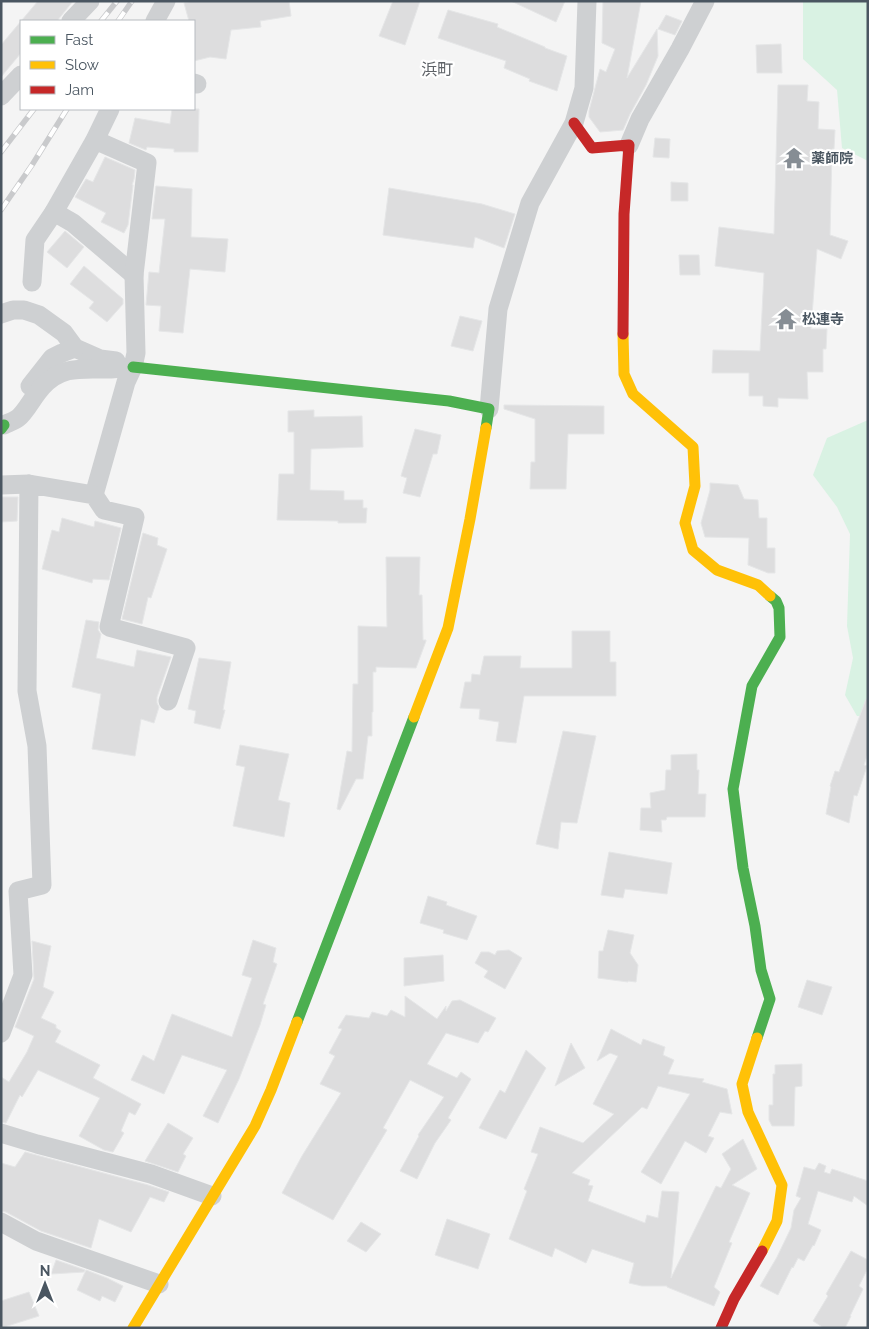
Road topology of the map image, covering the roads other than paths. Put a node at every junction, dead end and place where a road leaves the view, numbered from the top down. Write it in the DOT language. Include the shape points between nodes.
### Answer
graph roads {
  1 [pos="90,1"];
  2 [pos="166,1"];
  3 [pos="587,1"];
  4 [pos="705,1"];
  5 [pos="72,20"];
  6 [pos="156,20"];
  7 [pos="20,75"];
  8 [pos="1,96"];
  9 [pos="110,110"];
  10 [pos="574,123"];
  11 [pos="95,140"];
  12 [pos="629,145"];
  13 [pos="54,212"];
  14 [pos="134,275"];
  15 [pos="32,282"];
  16 [pos="1,314"];
  17 [pos="75,348"];
  18 [pos="133,368"];
  19 [pos="489,409"];
  20 [pos="2,425"];
  21 [pos="29,484"];
  22 [pos="1,485"];
  23 [pos="94,495"];
  24 [pos="168,701"];
  25 [pos="1,1033"];
  26 [pos="1,1133"];
  27 [pos="212,1196"];
  28 [pos="1,1222"];
  29 [pos="158,1284"];
  30 [pos="134,1328"];
  31 [pos="721,1328"];
  1 -- 5 [label="street"];
  2 -- 6 [label="street"];
  3 -- 10 [label="street" via="584,88"];
  4 -- 12 [label="street"];
  7 -- 8 [label="street"];
  9 -- 11 [label="street"];
  10 -- 12 [label="street" via="592,148"];
  10 -- 19 [label="street" via="530,203 498,309"];
  11 -- 13 [label="street"];
  11 -- 14 [label="street" via="146,163"];
  12 -- 31 [label="street" via="624,214 624,374 633,394 692,447 695,486 685,523 693,550 717,570 758,585 776,600 779,608 780,637 752,686 733,789 743,868 761,970 770,999 742,1084 748,1112 782,1185 777,1221"];
  13 -- 14 [label="street" via="73,223"];
  13 -- 15 [label="street" via="35,240"];
  14 -- 18 [label="street" via="136,353"];
  16 -- 17 [label="street" via="24,310 39,315 64,332"];
  17 -- 18 [label="street" via="100,359 122,361"];
  17 -- 20 [label="street" via="52,358"];
  18 -- 19 [label="street"];
  18 -- 20 [label="street" via="84,368 63,372 42,388 19,418"];
  18 -- 23 [label="street" via="126,382"];
  19 -- 27 [label="street" via="448,628 271,1090 255,1126"];
  21 -- 22 [label="street"];
  21 -- 23 [label="street"];
  21 -- 25 [label="street" via="26,691 37,746 42,885 18,892 23,975"];
  23 -- 24 [label="street" via="104,510 135,517 109,627 186,648"];
  26 -- 27 [label="street" via="151,1174"];
  27 -- 29 [label="street"];
  28 -- 29 [label="street" via="36,1241"];
  29 -- 30 [label="street"];
}
